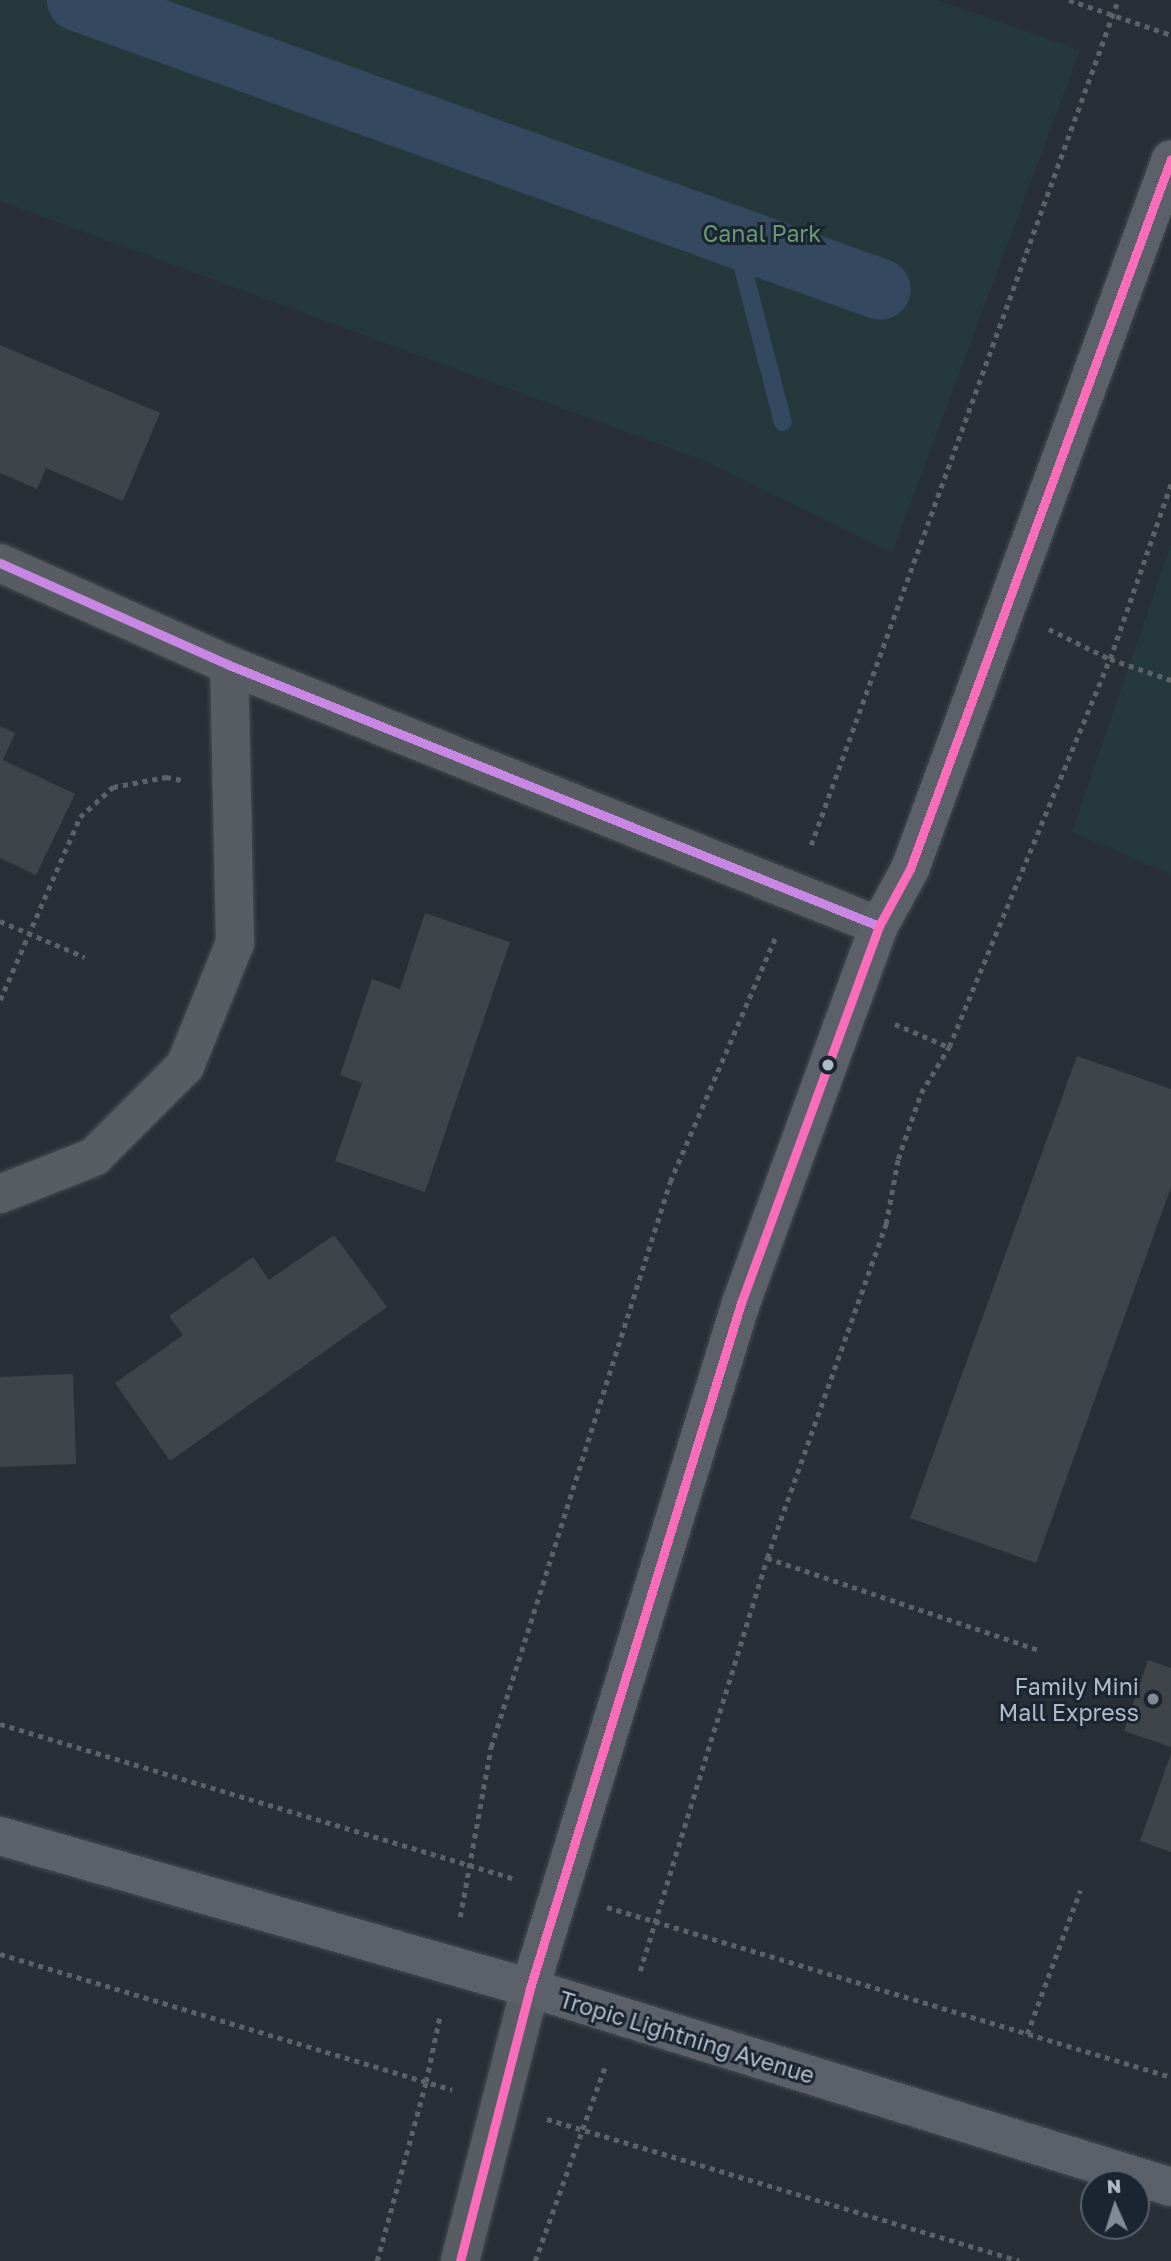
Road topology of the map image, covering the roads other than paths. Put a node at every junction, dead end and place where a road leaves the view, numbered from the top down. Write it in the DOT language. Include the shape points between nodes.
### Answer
graph roads {
  1 [pos="1171,159"];
  2 [pos="0,563"];
  3 [pos="229,666"];
  4 [pos="879,926"];
  5 [pos="0,1194"];
  6 [pos="0,1836"];
  7 [pos="530,1989"];
  8 [pos="1171,2187"];
  9 [pos="460,2261"];
  1 -- 4 [label="main road" via="910,869"];
  2 -- 3 [label="street"];
  3 -- 4 [label="street"];
  3 -- 5 [label="street" via="235,943 186,1066 94,1157"];
  4 -- 7 [label="main road" via="741,1303"];
  6 -- 7 [label="main road, Tropic Lightning Avenue"];
  7 -- 8 [label="main road, Tropic Lightning Avenue"];
  7 -- 9 [label="street"];
}
